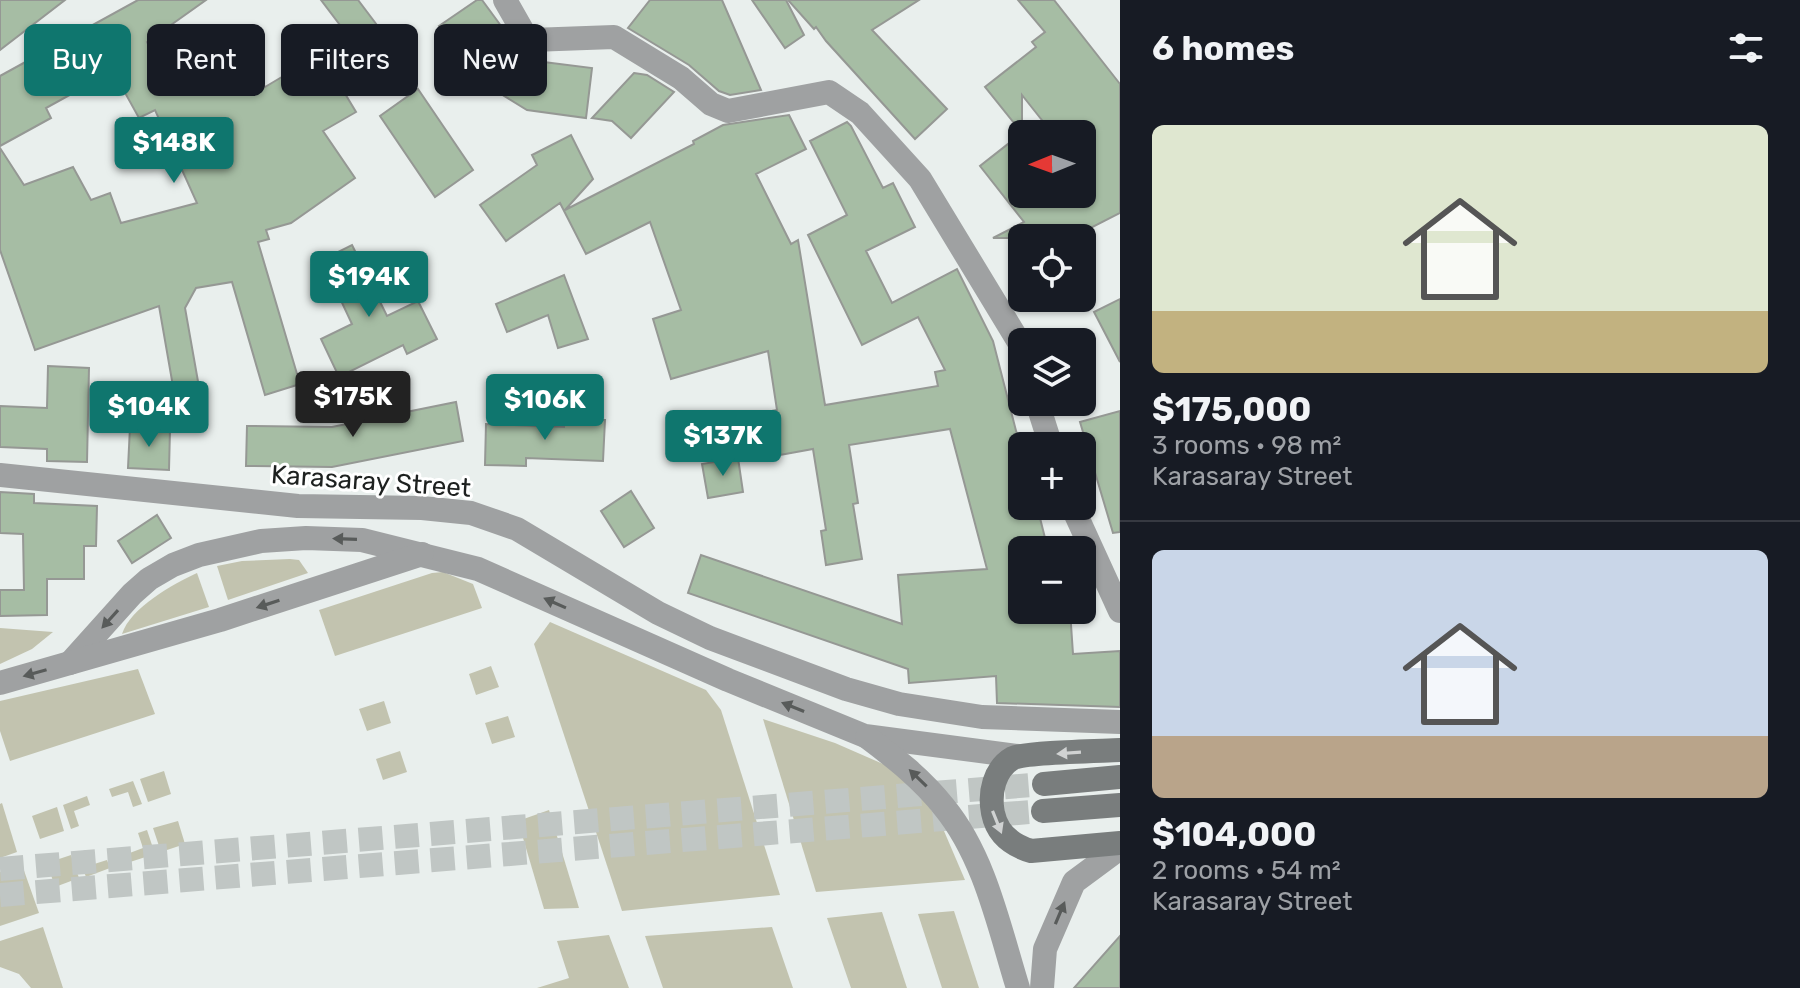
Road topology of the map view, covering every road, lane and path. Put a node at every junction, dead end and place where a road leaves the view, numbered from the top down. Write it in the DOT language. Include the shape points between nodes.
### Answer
graph roads {
  1 [pos="505,0"];
  2 [pos="1010,328"];
  3 [pos="0,475"];
  4 [pos="1078,520"];
  5 [pos="422,554"];
  6 [pos="1120,611"];
  7 [pos="70,663"];
  8 [pos="0,683"];
  9 [pos="1120,722"];
  10 [pos="865,736"];
  11 [pos="1120,750"];
  12 [pos="1018,756"];
  13 [pos="1120,777"];
  14 [pos="1044,784"];
  15 [pos="1120,805"];
  16 [pos="1043,811"];
  17 [pos="1120,845"];
  18 [pos="1018,988"];
  19 [pos="1042,988"];
  1 -- 2 [label="street" via="531,40 614,37 728,111 829,92 860,113 920,179"];
  3 -- 9 [label="street, Karasaray Street" via="298,506 471,513 517,529 710,638 846,689 899,704 982,717"];
  4 -- 6 [label="street"];
  5 -- 7 [label="street, one-way"];
  5 -- 7 [label="street, one-way" via="362,540 306,538 261,541 199,555 149,579"];
  10 -- 5 [label="street, one-way" via="478,569"];
  7 -- 8 [label="street, one-way"];
  10 -- 12 [label="street"];
  18 -- 10 [label="street, one-way" via="988,891 959,828 926,786"];
  11 -- 12 [label="main road, one-way"];
  12 -- 17 [label="main road, one-way" via="1003,766 992,791 995,820 1005,837 1031,851"];
  13 -- 14 [label="main road"];
  15 -- 16 [label="main road"];
  19 -- 17 [label="street, one-way" via="1045,949 1074,882"];
}
